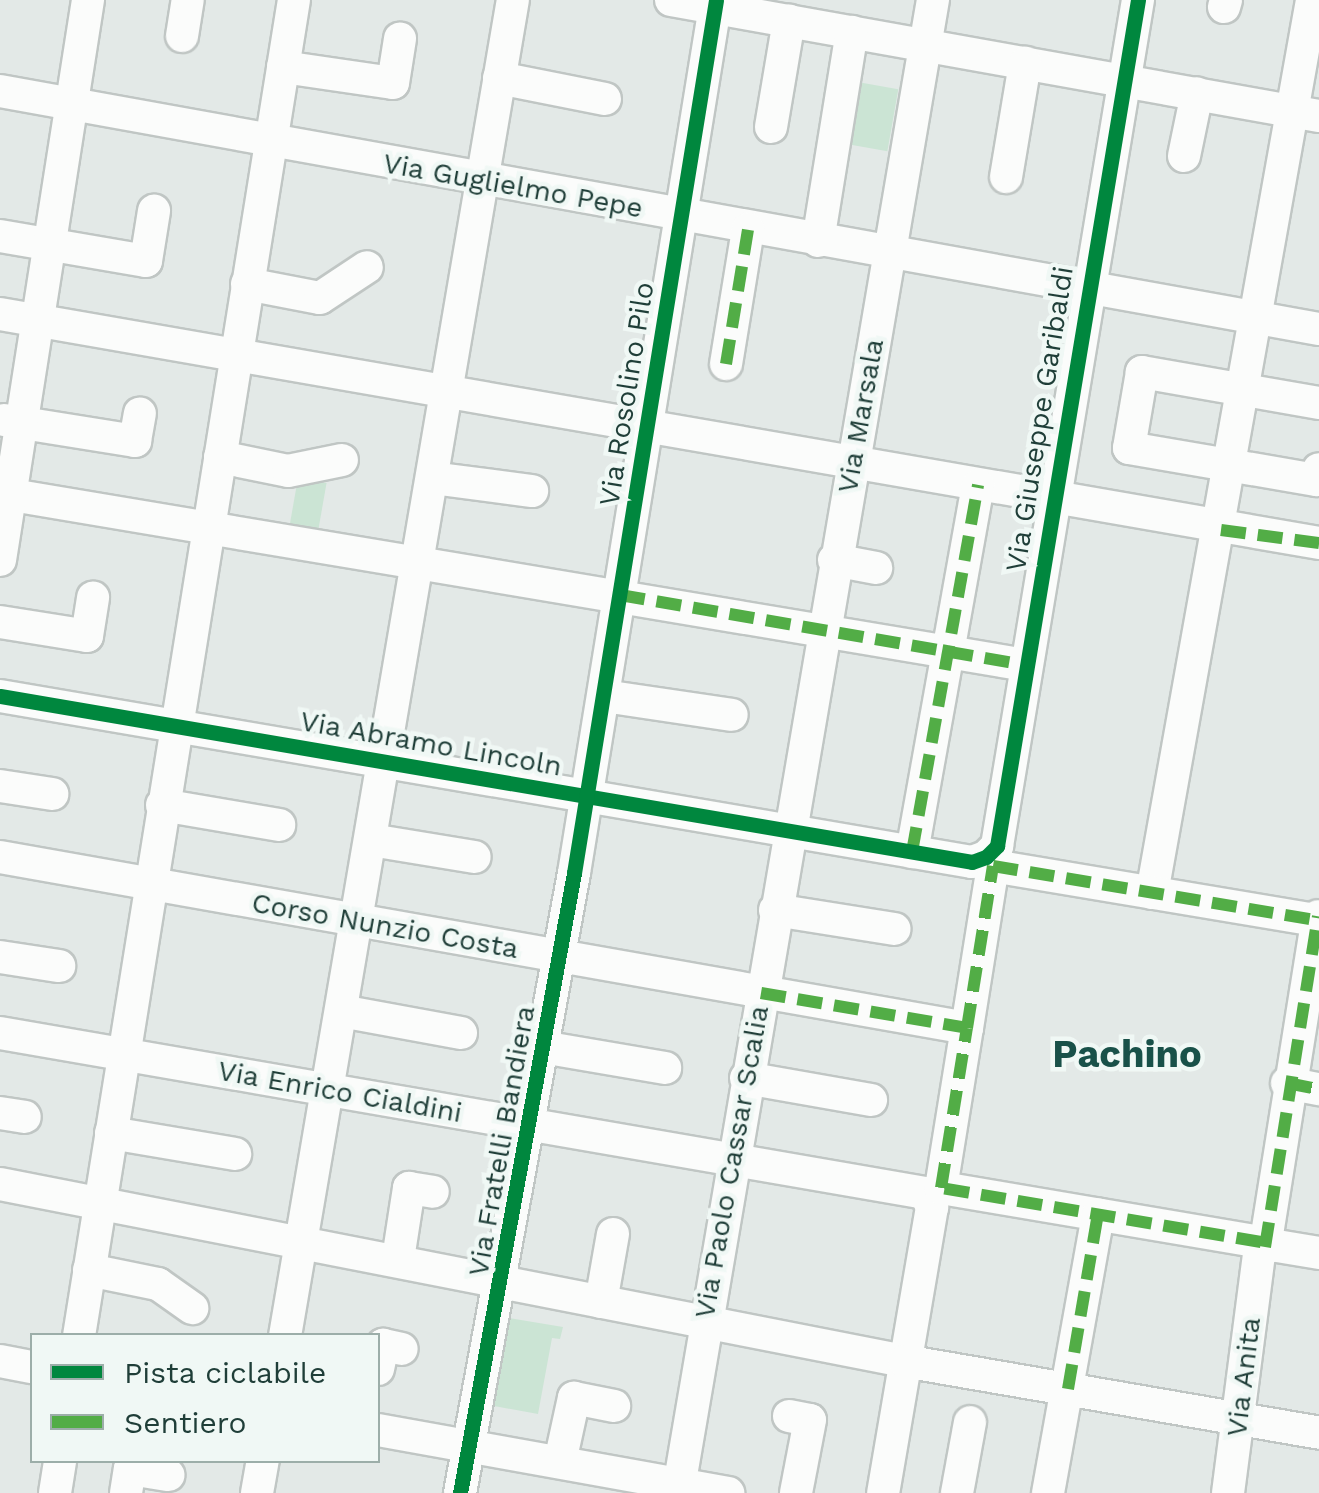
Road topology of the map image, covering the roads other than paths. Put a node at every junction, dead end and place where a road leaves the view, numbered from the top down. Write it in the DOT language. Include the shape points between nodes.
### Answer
graph roads {
  1 [pos="88,0"];
  2 [pos="188,0"];
  3 [pos="294,0"];
  4 [pos="512,0"];
  5 [pos="670,0"];
  6 [pos="933,0"];
  7 [pos="1138,0"];
  8 [pos="1312,0"];
  9 [pos="715,4"];
  10 [pos="789,22"];
  11 [pos="852,32"];
  12 [pos="182,36"];
  13 [pos="400,39"];
  14 [pos="924,46"];
  15 [pos="1025,63"];
  16 [pos="283,67"];
  17 [pos="499,78"];
  18 [pos="1125,80"];
  19 [pos="0,92"];
  20 [pos="1197,93"];
  21 [pos="605,99"];
  22 [pos="72,104"];
  23 [pos="1306,114"];
  24 [pos="771,127"];
  25 [pos="271,142"];
  26 [pos="1184,156"];
  27 [pos="1006,177"];
  28 [pos="482,180"];
  29 [pos="154,211"];
  30 [pos="681,216"];
  31 [pos="748,229"];
  32 [pos="0,236"];
  33 [pos="818,241"];
  34 [pos="48,244"];
  35 [pos="889,254"];
  36 [pos="367,267"];
  37 [pos="248,284"];
  38 [pos="1086,288"];
  39 [pos="0,314"];
  40 [pos="1258,318"];
  41 [pos="36,320"];
  42 [pos="1319,330"];
  43 [pos="236,354"];
  44 [pos="726,364"];
  45 [pos="449,390"];
  46 [pos="1244,390"];
  47 [pos="1319,403"];
  48 [pos="140,413"];
  49 [pos="11,421"];
  50 [pos="647,426"];
  51 [pos="220,457"];
  52 [pos="342,460"];
  53 [pos="853,462"];
  54 [pos="1231,466"];
  55 [pos="1319,469"];
  56 [pos="432,478"];
  57 [pos="978,485"];
  58 [pos="532,491"];
  59 [pos="6,494"];
  60 [pos="1052,498"];
  61 [pos="209,528"];
  62 [pos="1220,530"];
  63 [pos="1319,542"];
  64 [pos="0,560"];
  65 [pos="834,560"];
  66 [pos="418,562"];
  67 [pos="876,568"];
  68 [pos="620,595"];
  69 [pos="92,597"];
  70 [pos="0,622"];
  71 [pos="821,630"];
  72 [pos="947,652"];
  73 [pos="1026,665"];
  74 [pos="0,696"];
  75 [pos="604,696"];
  76 [pos="732,715"];
  77 [pos="175,726"];
  78 [pos="385,762"];
  79 [pos="0,786"];
  80 [pos="52,794"];
  81 [pos="587,796"];
  82 [pos="162,805"];
  83 [pos="278,825"];
  84 [pos="788,831"];
  85 [pos="371,840"];
  86 [pos="912,852"];
  87 [pos="475,857"];
  88 [pos="0,858"];
  89 [pos="987,858"];
  90 [pos="1154,883"];
  91 [pos="150,884"];
  92 [pos="775,910"];
  93 [pos="1318,911"];
  94 [pos="357,921"];
  95 [pos="895,928"];
  96 [pos="0,957"];
  97 [pos="559,957"];
  98 [pos="59,966"];
  99 [pos="761,993"];
  100 [pos="342,1011"];
  101 [pos="957,1027"];
  102 [pos="461,1032"];
  103 [pos="0,1033"];
  104 [pos="542,1048"];
  105 [pos="123,1056"];
  106 [pos="666,1068"];
  107 [pos="746,1078"];
  108 [pos="1303,1086"];
  109 [pos="328,1088"];
  110 [pos="871,1100"];
  111 [pos="528,1124"];
  112 [pos="111,1133"];
  113 [pos="236,1154"];
  114 [pos="731,1160"];
  115 [pos="0,1184"];
  116 [pos="433,1192"];
  117 [pos="930,1196"];
  118 [pos="100,1203"];
  119 [pos="1096,1224"];
  120 [pos="614,1234"];
  121 [pos="301,1242"];
  122 [pos="1265,1249"];
  123 [pos="1319,1254"];
  124 [pos="398,1259"];
  125 [pos="89,1270"];
  126 [pos="503,1281"];
  127 [pos="602,1302"];
  128 [pos="192,1308"];
  129 [pos="705,1322"];
  130 [pos="79,1333"];
  131 [pos="286,1333"];
  132 [pos="0,1361"];
  133 [pos="904,1361"];
  134 [pos="30,1367"];
  135 [pos="1068,1389"];
  136 [pos="614,1406"];
  137 [pos="789,1416"];
  138 [pos="1239,1420"];
  139 [pos="970,1422"];
  140 [pos="380,1430"];
  141 [pos="1319,1433"];
  142 [pos="470,1446"];
  143 [pos="560,1462"];
  144 [pos="59,1463"];
  145 [pos="263,1463"];
  146 [pos="169,1475"];
  147 [pos="679,1489"];
  148 [pos="54,1493"];
  149 [pos="126,1493"];
  150 [pos="258,1493"];
  151 [pos="460,1493"];
  152 [pos="728,1493"];
  153 [pos="796,1493"];
  154 [pos="883,1493"];
  155 [pos="957,1493"];
  156 [pos="1048,1493"];
  157 [pos="1228,1493"];
  1 -- 22 [label="street"];
  2 -- 12 [label="street"];
  3 -- 16 [label="street"];
  4 -- 17 [label="street"];
  5 -- 9 [label="street"];
  6 -- 14 [label="street, Via Marsala"];
  7 -- 18 [label="street, Via Giuseppe Garibaldi"];
  8 -- 23 [label="street"];
  9 -- 10 [label="street"];
  9 -- 30 [label="street, Via Rosolino Pilo"];
  10 -- 11 [label="street"];
  10 -- 24 [label="street"];
  11 -- 14 [label="street"];
  11 -- 33 [label="street"];
  13 -- 16 [label="street" via="393,83"];
  14 -- 15 [label="street"];
  14 -- 35 [label="street, Via Marsala"];
  15 -- 18 [label="street"];
  15 -- 27 [label="street"];
  16 -- 25 [label="street"];
  17 -- 21 [label="street"];
  17 -- 28 [label="street"];
  18 -- 20 [label="street"];
  18 -- 38 [label="street, Via Giuseppe Garibaldi"];
  19 -- 22 [label="street, Via Guglielmo Pepe"];
  20 -- 23 [label="street"];
  20 -- 26 [label="street"];
  22 -- 25 [label="street, Via Guglielmo Pepe"];
  22 -- 34 [label="street"];
  23 -- 40 [label="street"];
  25 -- 28 [label="street, Via Guglielmo Pepe"];
  25 -- 37 [label="street"];
  28 -- 30 [label="street, Via Guglielmo Pepe"];
  28 -- 45 [label="street"];
  29 -- 34 [label="street" via="146,260"];
  30 -- 31 [label="street, Via Guglielmo Pepe"];
  30 -- 50 [label="street, Via Rosolino Pilo"];
  31 -- 33 [label="street, Via Guglielmo Pepe"];
  31 -- 44 [label="street"];
  32 -- 34 [label="street"];
  33 -- 35 [label="street, Via Guglielmo Pepe"];
  34 -- 41 [label="street"];
  35 -- 38 [label="street, Via Guglielmo Pepe"];
  35 -- 53 [label="street, Via Marsala"];
  36 -- 37 [label="street" via="320,298"];
  37 -- 43 [label="street"];
  38 -- 40 [label="street, Via Guglielmo Pepe"];
  38 -- 60 [label="street, Via Giuseppe Garibaldi"];
  39 -- 41 [label="street"];
  40 -- 42 [label="street, Via Guglielmo Pepe"];
  40 -- 46 [label="street"];
  41 -- 43 [label="street"];
  41 -- 49 [label="street"];
  43 -- 45 [label="street"];
  43 -- 51 [label="street"];
  45 -- 50 [label="street"];
  45 -- 56 [label="street"];
  46 -- 47 [label="street"];
  46 -- 54 [label="street"];
  46 -- 54 [label="street" via="1142,372 1129,448"];
  48 -- 49 [label="street" via="136,441"];
  49 -- 59 [label="street"];
  50 -- 53 [label="street"];
  50 -- 68 [label="street, Via Rosolino Pilo"];
  51 -- 52 [label="street" via="288,471"];
  51 -- 61 [label="street"];
  53 -- 57 [label="street"];
  53 -- 65 [label="street, Via Marsala"];
  54 -- 55 [label="street" via="1317,480"];
  54 -- 62 [label="street"];
  56 -- 58 [label="street"];
  56 -- 66 [label="street"];
  57 -- 60 [label="street"];
  57 -- 72 [label="street"];
  59 -- 61 [label="street"];
  59 -- 64 [label="street"];
  60 -- 62 [label="street"];
  60 -- 73 [label="street, Via Giuseppe Garibaldi"];
  61 -- 66 [label="street"];
  61 -- 77 [label="street"];
  62 -- 63 [label="street"];
  62 -- 90 [label="street"];
  65 -- 67 [label="street"];
  65 -- 71 [label="street, Via Marsala"];
  66 -- 68 [label="street"];
  66 -- 78 [label="street"];
  68 -- 71 [label="street"];
  68 -- 75 [label="street, Via Rosolino Pilo"];
  69 -- 70 [label="street" via="87,636"];
  71 -- 72 [label="street"];
  71 -- 84 [label="street, Via Marsala"];
  72 -- 73 [label="street"];
  72 -- 86 [label="street"];
  73 -- 89 [label="street, Via Giuseppe Garibaldi"];
  74 -- 77 [label="street, Via Abramo Lincoln"];
  75 -- 76 [label="street"];
  75 -- 81 [label="street, Via Rosolino Pilo"];
  77 -- 78 [label="street, Via Abramo Lincoln"];
  77 -- 82 [label="street"];
  78 -- 81 [label="street, Via Abramo Lincoln"];
  78 -- 85 [label="street"];
  79 -- 80 [label="street"];
  81 -- 84 [label="street, Via Abramo Lincoln"];
  81 -- 97 [label="street, Via Fratelli Bandiera"];
  82 -- 83 [label="street"];
  82 -- 91 [label="street"];
  84 -- 86 [label="street, Via Abramo Lincoln"];
  84 -- 92 [label="street, Via Paolo Cassar Scalia"];
  85 -- 87 [label="street"];
  85 -- 94 [label="street"];
  86 -- 89 [label="street, Via Abramo Lincoln"];
  88 -- 91 [label="street, Corso Nunzio Costa"];
  89 -- 90 [label="street, Via Abramo Lincoln"];
  89 -- 101 [label="street, Via Giuseppe Garibaldi"];
  90 -- 93 [label="street, Via Abramo Lincoln"];
  91 -- 94 [label="street, Corso Nunzio Costa"];
  91 -- 105 [label="street"];
  92 -- 95 [label="street"];
  92 -- 99 [label="street, Via Paolo Cassar Scalia"];
  93 -- 108 [label="street, Via Anita"];
  94 -- 97 [label="street, Corso Nunzio Costa"];
  94 -- 100 [label="street"];
  96 -- 98 [label="street"];
  97 -- 99 [label="street, Corso Nunzio Costa"];
  97 -- 104 [label="street, Via Fratelli Bandiera"];
  99 -- 101 [label="street, Corso Nunzio Costa"];
  99 -- 107 [label="street, Via Paolo Cassar Scalia"];
  100 -- 102 [label="street"];
  100 -- 109 [label="street"];
  101 -- 117 [label="street, Via Giuseppe Garibaldi"];
  103 -- 105 [label="street, Via Enrico Cialdini"];
  104 -- 106 [label="street"];
  104 -- 111 [label="street, Via Fratelli Bandiera"];
  105 -- 109 [label="street, Via Enrico Cialdini"];
  105 -- 112 [label="street"];
  107 -- 110 [label="street"];
  107 -- 114 [label="street, Via Paolo Cassar Scalia"];
  108 -- 122 [label="street, Via Anita"];
  109 -- 111 [label="street, Via Enrico Cialdini"];
  109 -- 121 [label="street"];
  111 -- 114 [label="street, Via Enrico Cialdini"];
  111 -- 126 [label="street, Via Fratelli Bandiera"];
  112 -- 113 [label="street"];
  112 -- 118 [label="street"];
  114 -- 117 [label="street, Via Enrico Cialdini"];
  114 -- 129 [label="street, Via Paolo Cassar Scalia"];
  115 -- 118 [label="street"];
  116 -- 124 [label="street" via="409,1188"];
  117 -- 119 [label="street, Via Enrico Cialdini"];
  117 -- 133 [label="street, Via Giuseppe Garibaldi"];
  118 -- 121 [label="street"];
  118 -- 125 [label="street"];
  119 -- 122 [label="street, Via Enrico Cialdini"];
  119 -- 135 [label="street"];
  120 -- 127 [label="street"];
  121 -- 124 [label="street"];
  121 -- 131 [label="street"];
  122 -- 123 [label="street, Via Enrico Cialdini"];
  122 -- 138 [label="street, Via Anita"];
  124 -- 126 [label="street"];
  125 -- 128 [label="street" via="158,1284"];
  125 -- 130 [label="street"];
  126 -- 127 [label="street"];
  126 -- 142 [label="street, Via Fratelli Bandiera"];
  127 -- 129 [label="street"];
  129 -- 133 [label="street"];
  129 -- 147 [label="street, Via Paolo Cassar Scalia"];
  132 -- 134 [label="street"];
  133 -- 135 [label="street"];
  133 -- 154 [label="street, Via Giuseppe Garibaldi"];
  135 -- 138 [label="street"];
  135 -- 156 [label="street"];
  136 -- 143 [label="street" via="574,1398"];
  137 -- 153 [label="street" via="810,1420"];
  138 -- 141 [label="street"];
  138 -- 157 [label="street, Via Anita"];
  139 -- 155 [label="street"];
  140 -- 142 [label="street"];
  142 -- 143 [label="street"];
  142 -- 151 [label="street, Via Fratelli Bandiera"];
  143 -- 147 [label="street"];
  144 -- 148 [label="street"];
  145 -- 150 [label="street"];
  146 -- 149 [label="street" via="130,1469"];
  147 -- 152 [label="street"];
}
